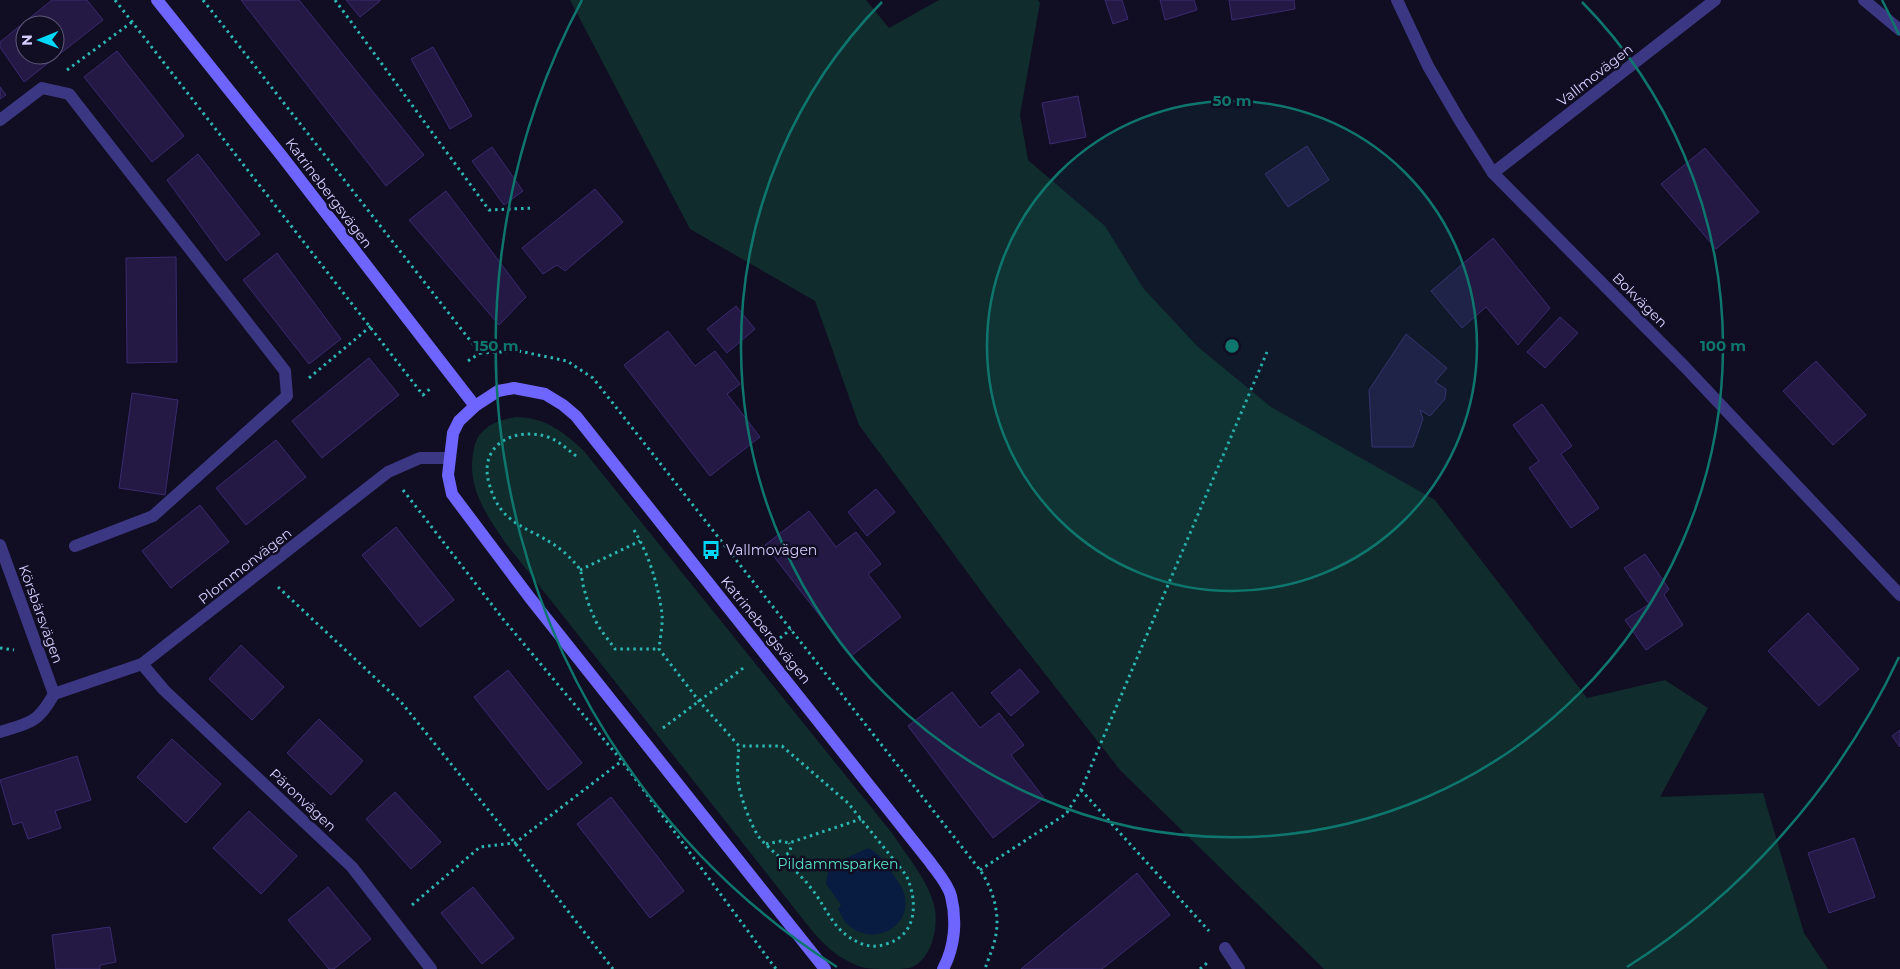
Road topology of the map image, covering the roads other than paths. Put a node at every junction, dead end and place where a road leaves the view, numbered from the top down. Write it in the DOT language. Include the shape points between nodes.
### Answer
graph roads {
  1 [pos="157,0"];
  2 [pos="1397,0"];
  3 [pos="1715,0"];
  4 [pos="1864,0"];
  5 [pos="1900,30"];
  6 [pos="0,120"];
  7 [pos="1493,173"];
  8 [pos="475,406"];
  9 [pos="449,458"];
  10 [pos="0,545"];
  11 [pos="75,546"];
  12 [pos="1900,594"];
  13 [pos="142,664"];
  14 [pos="54,694"];
  15 [pos="0,732"];
  16 [pos="1225,948"];
  17 [pos="431,969"];
  18 [pos="825,969"];
  19 [pos="943,969"];
  20 [pos="1239,969"];
  1 -- 8 [label="street, Katrinebergsvägen"];
  2 -- 7 [label="street, Bokvägen" via="1428,66"];
  3 -- 7 [label="street, Vallmovägen"];
  4 -- 5 [label="street"];
  6 -- 11 [label="street" via="42,88 69,94 285,371 287,396 153,516"];
  7 -- 12 [label="street, Bokvägen" via="1684,366"];
  8 -- 9 [label="street, Katrinebergsvägen" via="459,421 453,433"];
  8 -- 19 [label="street, Katrinebergsvägen" via="498,391 514,388 545,394 576,416 942,879 951,895 954,926 953,941"];
  9 -- 13 [label="street, Plommonvägen" via="420,458 388,472"];
  9 -- 18 [label="street, Katrinebergsvägen" via="452,494 530,598"];
  10 -- 14 [label="street, Körsbärsvägen"];
  13 -- 14 [label="street, Plommonvägen"];
  13 -- 17 [label="street, Päronvägen" via="164,690 352,867"];
  14 -- 15 [label="street" via="44,711 30,723"];
  16 -- 20 [label="street"];
}
